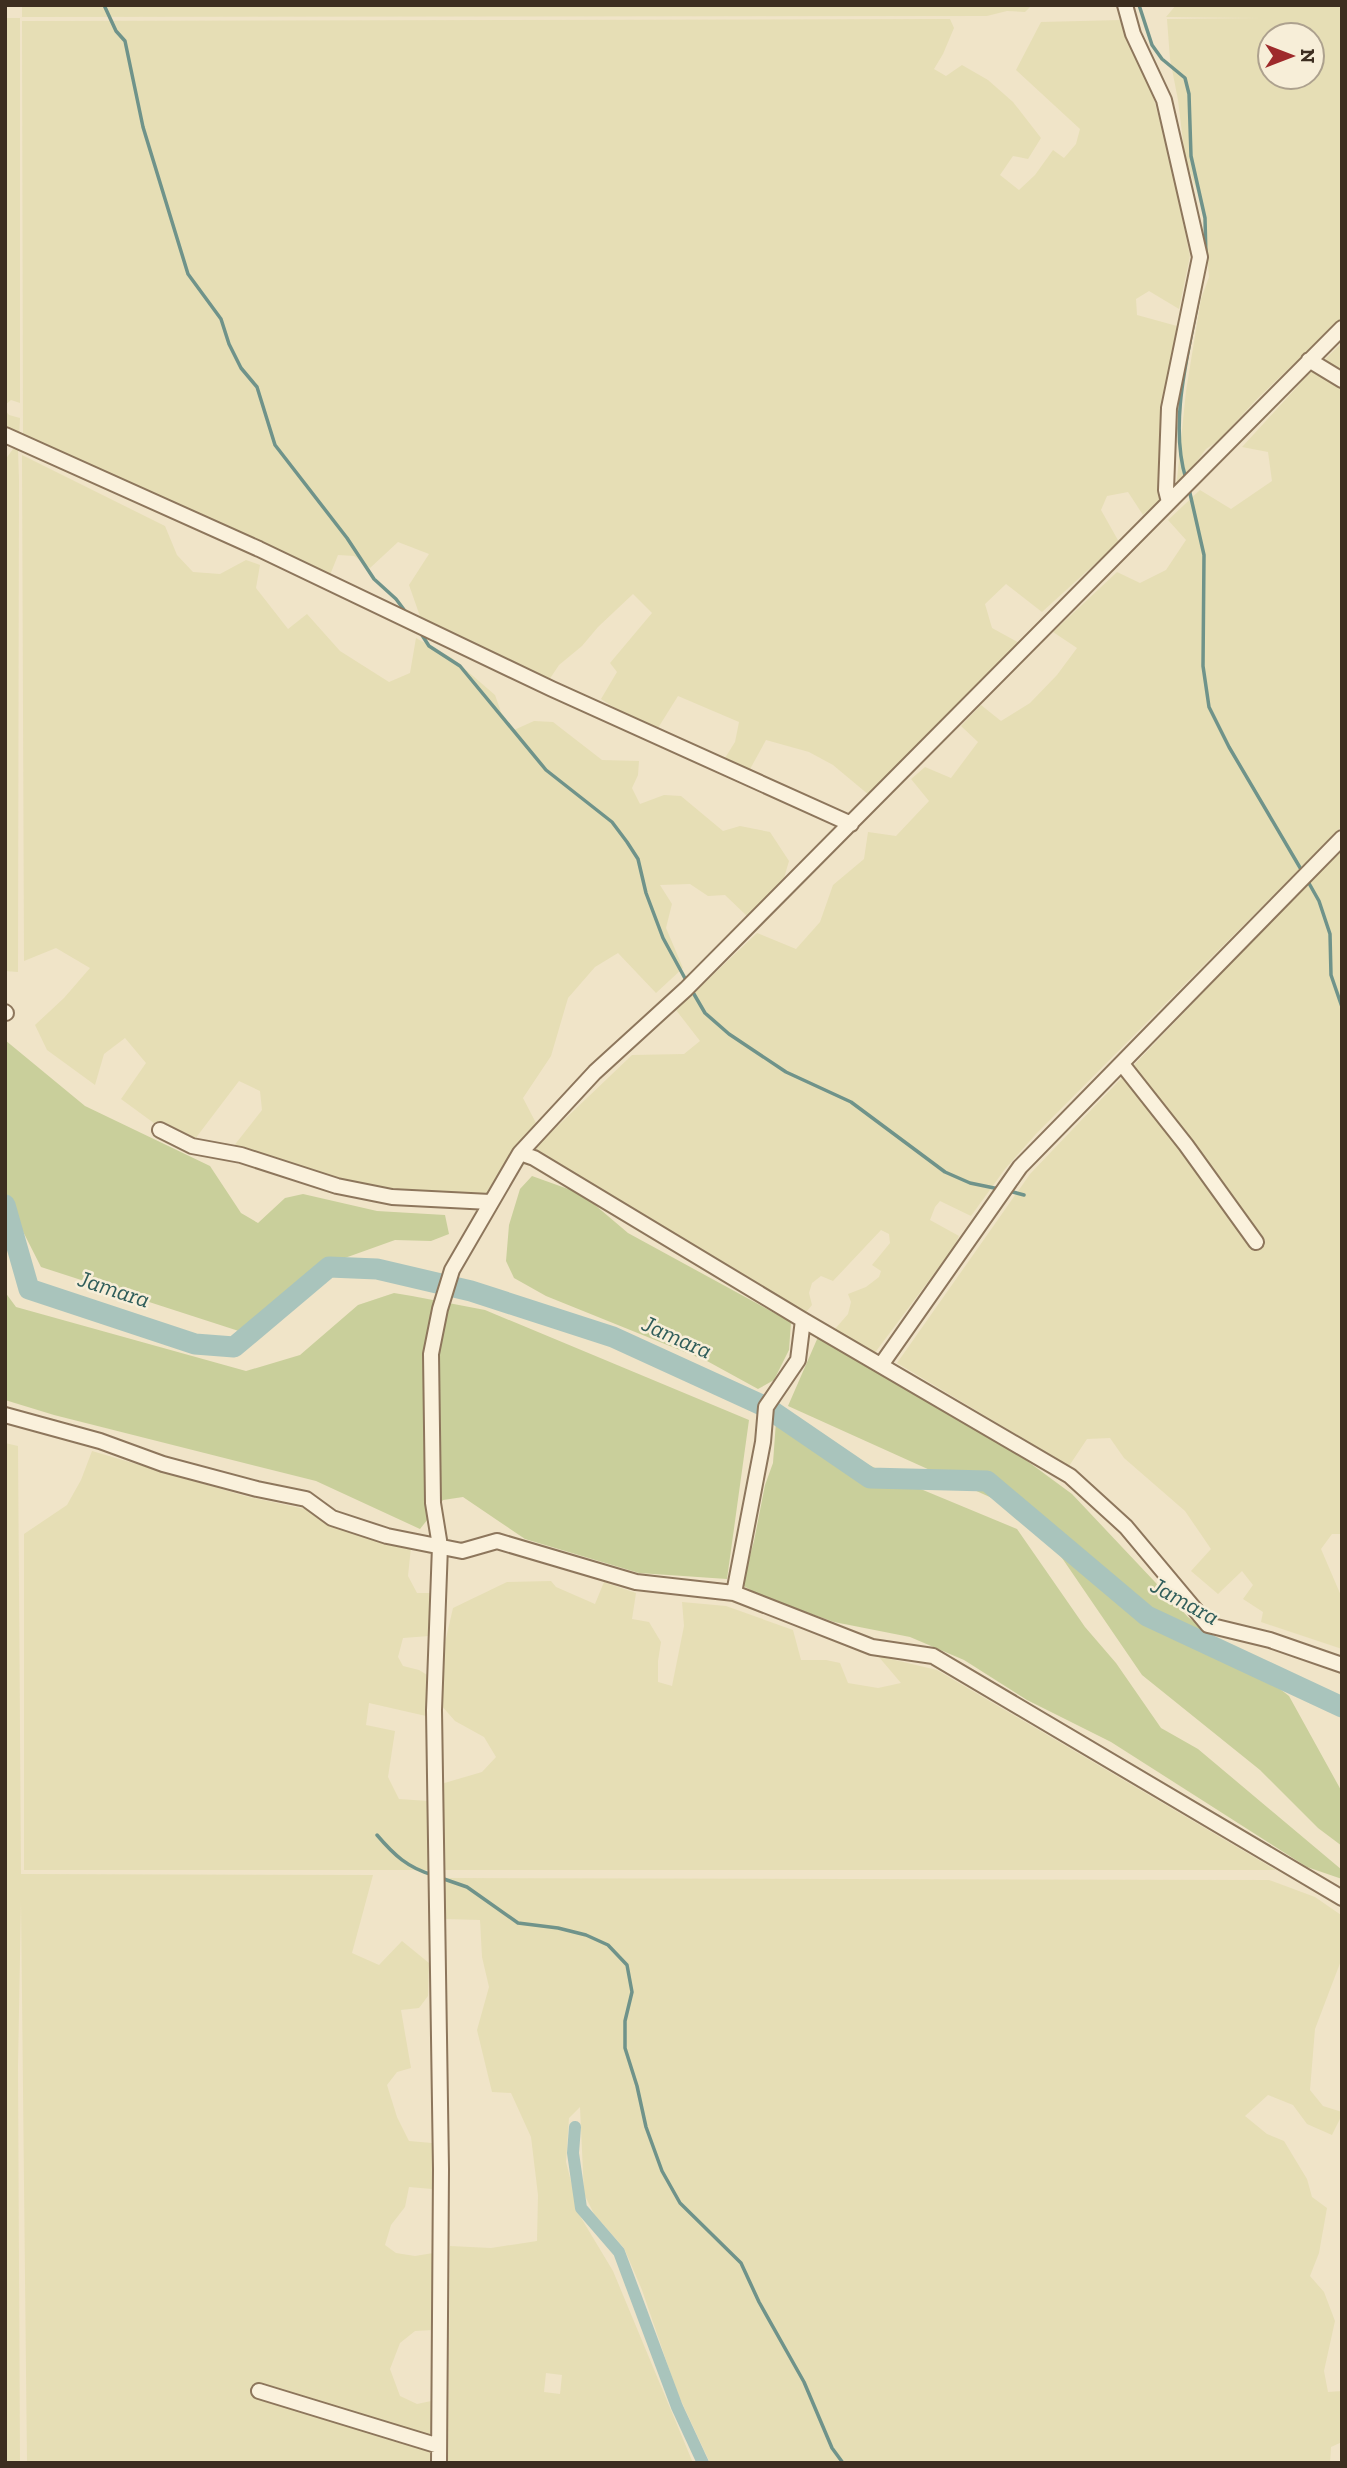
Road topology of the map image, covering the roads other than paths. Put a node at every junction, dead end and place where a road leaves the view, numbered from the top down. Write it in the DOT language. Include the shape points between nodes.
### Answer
graph roads {
  1 [pos="1125,5"];
  2 [pos="1342,328"];
  3 [pos="1309,360"];
  4 [pos="1342,380"];
  5 [pos="5,435"];
  6 [pos="1169,502"];
  7 [pos="851,824"];
  8 [pos="1342,838"];
  9 [pos="1122,1064"];
  10 [pos="160,1130"];
  11 [pos="520,1153"];
  12 [pos="490,1202"];
  13 [pos="1256,1242"];
  14 [pos="803,1320"];
  15 [pos="881,1365"];
  16 [pos="5,1415"];
  17 [pos="440,1546"];
  18 [pos="734,1593"];
  19 [pos="1342,1665"];
  20 [pos="1342,1898"];
  21 [pos="259,2391"];
  22 [pos="439,2446"];
  23 [pos="439,2463"];
  1 -- 6 [label="street" via="1133,34 1164,100 1200,257 1169,408"];
  2 -- 3 [label="street"];
  3 -- 4 [label="street"];
  3 -- 6 [label="street"];
  5 -- 7 [label="street"];
  6 -- 7 [label="street"];
  7 -- 11 [label="street" via="686,989 594,1072"];
  8 -- 9 [label="street"];
  9 -- 13 [label="street"];
  9 -- 15 [label="street" via="1020,1167"];
  10 -- 12 [label="street" via="192,1146 241,1155 337,1186 392,1197"];
  11 -- 12 [label="street"];
  11 -- 14 [label="street"];
  12 -- 17 [label="street" via="452,1270 431,1354 433,1503"];
  14 -- 15 [label="street"];
  14 -- 18 [label="street" via="798,1360 766,1407"];
  15 -- 19 [label="street" via="1070,1476 1126,1527 1208,1625"];
  16 -- 17 [label="street" via="163,1464 306,1499 332,1518 387,1536"];
  17 -- 18 [label="street" via="462,1551 497,1541 636,1582"];
  17 -- 22 [label="street" via="434,1710 441,2169"];
  18 -- 20 [label="street" via="872,1647 933,1657"];
  21 -- 22 [label="street"];
  22 -- 23 [label="street"];
}
